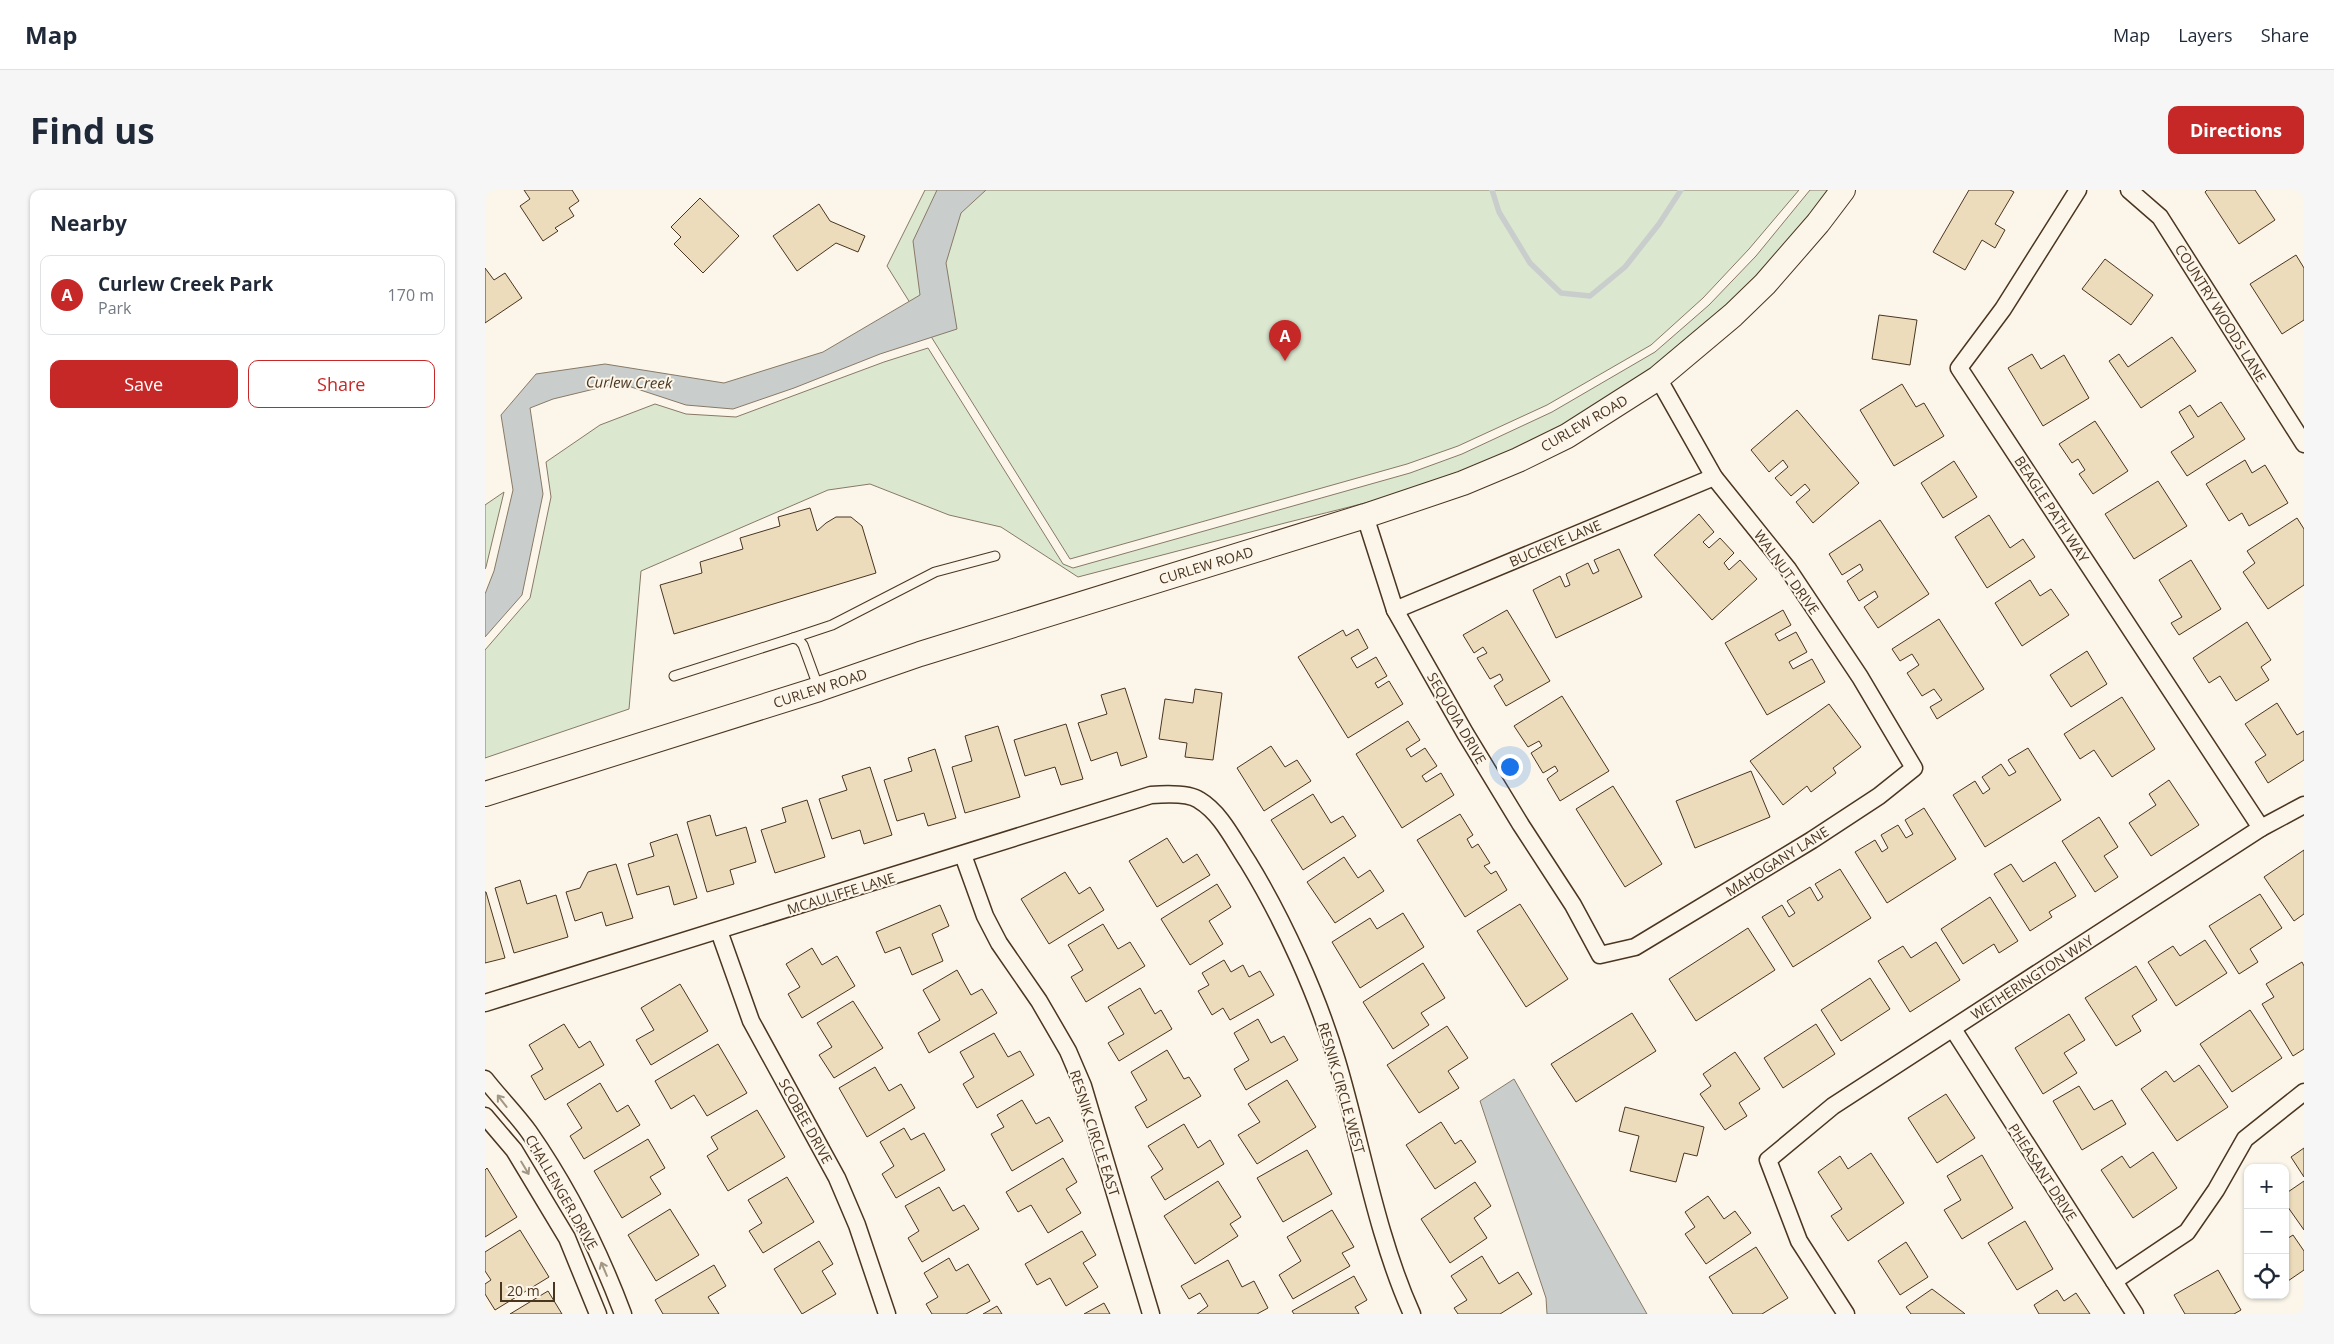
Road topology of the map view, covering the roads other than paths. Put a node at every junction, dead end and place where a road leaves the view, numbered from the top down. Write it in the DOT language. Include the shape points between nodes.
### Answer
graph roads {
  1 [pos="1843,190"];
  2 [pos="2077,190"];
  3 [pos="2129,190"];
  4 [pos="1658,378"];
  5 [pos="2304,444"];
  6 [pos="1714,477"];
  7 [pos="1365,516"];
  8 [pos="995,556"];
  9 [pos="1395,610"];
  10 [pos="793,638"];
  11 [pos="674,676"];
  12 [pos="819,689"];
  13 [pos="1914,768"];
  14 [pos="485,794"];
  15 [pos="1199,799"];
  16 [pos="2304,805"];
  17 [pos="2261,828"];
  18 [pos="963,855"];
  19 [pos="719,931"];
  20 [pos="1635,948"];
  21 [pos="485,1003"];
  22 [pos="1953,1029"];
  23 [pos="485,1079"];
  24 [pos="2304,1092"];
  25 [pos="485,1116"];
  26 [pos="527,1129"];
  27 [pos="509,1144"];
  28 [pos="596,1249"];
  29 [pos="575,1257"];
  30 [pos="2114,1281"];
  31 [pos="598,1314"];
  32 [pos="623,1314"];
  33 [pos="887,1314"];
  34 [pos="1151,1314"];
  35 [pos="1412,1314"];
  36 [pos="1846,1314"];
  37 [pos="2135,1314"];
  1 -- 4 [label="main road, CURLEW ROAD" via="1765,284"];
  2 -- 17 [label="street, BEAGLE PATH WAY" via="2003,309 1959,368"];
  3 -- 5 [label="street, COUNTRY WOODS LANE" via="2160,217"];
  4 -- 6 [label="street, WALNUT DRIVE"];
  4 -- 7 [label="main road, CURLEW ROAD" via="1567,436 1517,460 1463,483"];
  6 -- 9 [label="street, BUCKEYE LANE"];
  6 -- 13 [label="street, WALNUT DRIVE" via="1787,569 1860,677"];
  7 -- 9 [label="street, SEQUOIA DRIVE"];
  7 -- 12 [label="main road, CURLEW ROAD" via="920,654"];
  8 -- 10 [label="lane" via="935,572 833,625"];
  9 -- 20 [label="street, SEQUOIA DRIVE" via="1465,733 1573,904 1600,955"];
  10 -- 11 [label="lane"];
  10 -- 12 [label="lane" via="803,645"];
  12 -- 14 [label="main road, CURLEW ROAD"];
  13 -- 20 [label="street, MAHOGANY LANE" via="1879,796 1812,840"];
  15 -- 18 [label="street, MCAULIFFE LANE" via="1170,794 1151,795"];
  15 -- 35 [label="street, RESNIK CIRCLE WEST" via="1225,825 1267,894 1318,1005 1337,1060 1379,1219"];
  16 -- 17 [label="street, WETHERINGTON WAY"];
  17 -- 22 [label="street, WETHERINGTON WAY"];
  18 -- 19 [label="street, MCAULIFFE LANE"];
  18 -- 34 [label="street, RESNIK CIRCLE EAST" via="985,916 999,943 1039,1001 1068,1051 1083,1086"];
  19 -- 21 [label="street, MCAULIFFE LANE"];
  19 -- 33 [label="street, SCOBEE DRIVE" via="751,1021 837,1178"];
  22 -- 30 [label="street, PHEASANT DRIVE"];
  22 -- 36 [label="street, WETHERINGTON WAY" via="1833,1106 1768,1160 1799,1241"];
  26 -- 23 [label="street, CHALLENGER DRIVE, one-way"];
  24 -- 30 [label="street" via="2245,1139 2187,1232"];
  25 -- 27 [label="street, CHALLENGER DRIVE"];
  26 -- 27 [label="street"];
  26 -- 28 [label="street, CHALLENGER DRIVE" via="557,1176"];
  27 -- 29 [label="street, CHALLENGER DRIVE, one-way" via="567,1238"];
  28 -- 29 [label="street"];
  32 -- 28 [label="street, CHALLENGER DRIVE, one-way"];
  29 -- 31 [label="street, CHALLENGER DRIVE"];
  30 -- 37 [label="street, PHEASANT DRIVE"];
}
